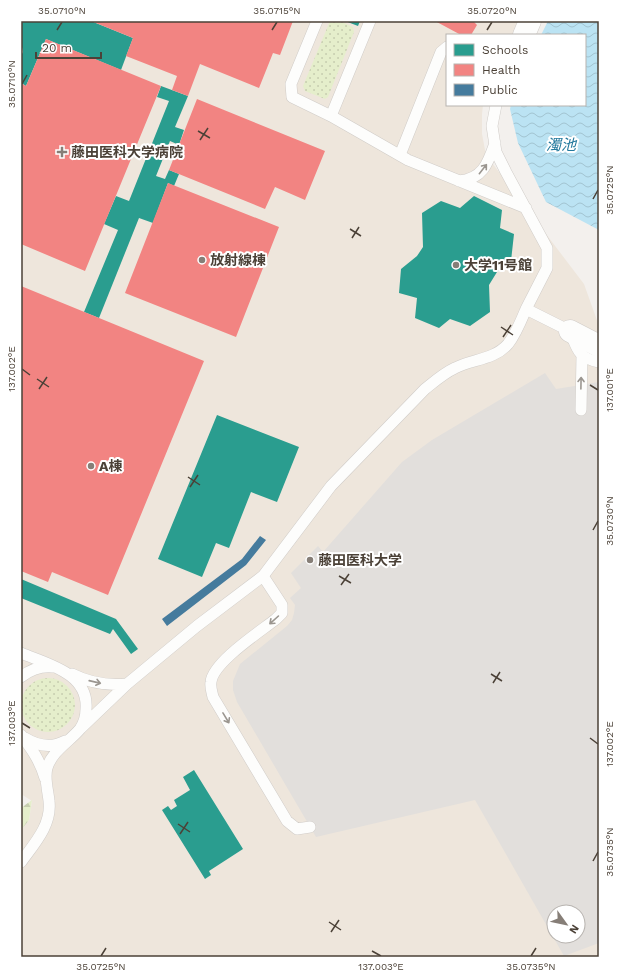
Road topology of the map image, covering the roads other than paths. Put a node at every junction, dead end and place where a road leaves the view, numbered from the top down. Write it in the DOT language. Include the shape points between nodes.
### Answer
graph roads {
  1 [pos="317,21"];
  2 [pos="370,21"];
  3 [pos="530,21"];
  4 [pos="524,34"];
  5 [pos="446,48"];
  6 [pos="496,106"];
  7 [pos="331,116"];
  8 [pos="495,143"];
  9 [pos="400,155"];
  10 [pos="459,181"];
  11 [pos="526,208"];
  12 [pos="526,309"];
  13 [pos="570,331"];
  14 [pos="591,350"];
  15 [pos="599,362"];
  16 [pos="581,410"];
  17 [pos="263,576"];
  18 [pos="21,653"];
  19 [pos="60,669"];
  20 [pos="21,677"];
  21 [pos="127,684"];
  22 [pos="81,728"];
  23 [pos="21,736"];
  24 [pos="71,738"];
  25 [pos="46,782"];
  26 [pos="310,828"];
  27 [pos="21,862"];
  1 -- 7 [label="lane" via="290,84 292,97"];
  2 -- 7 [label="lane"];
  3 -- 4 [label="street"];
  5 -- 9 [label="lane" via="441,52"];
  6 -- 8 [label="lane" via="492,126"];
  7 -- 9 [label="lane"];
  10 -- 8 [label="lane, one-way" via="478,175 488,163"];
  8 -- 11 [label="lane" via="502,165"];
  9 -- 10 [label="lane"];
  10 -- 11 [label="lane"];
  11 -- 12 [label="lane" via="547,248 547,268"];
  12 -- 13 [label="lane"];
  12 -- 17 [label="lane" via="514,334 500,352 455,368 425,390 331,486"];
  13 -- 14 [label="street"];
  14 -- 15 [label="lane" via="588,360"];
  16 -- 14 [label="lane, one-way"];
  17 -- 21 [label="lane"];
  17 -- 26 [label="lane, one-way" via="282,605 282,613 220,665 211,680 211,688 213,697 287,821 297,828"];
  18 -- 19 [label="lane"];
  19 -- 20 [label="lane" via="46,667 28,672"];
  19 -- 21 [label="lane, one-way" via="97,683"];
  19 -- 22 [label="lane" via="75,678 83,689 87,702 86,716"];
  21 -- 22 [label="lane"];
  22 -- 24 [label="lane"];
  23 -- 24 [label="lane" via="33,743 46,746 60,744"];
  23 -- 25 [label="lane" via="33,751"];
  24 -- 25 [label="lane" via="49,761 45,774"];
  25 -- 27 [label="lane" via="50,803 48,818 43,832"];
}
